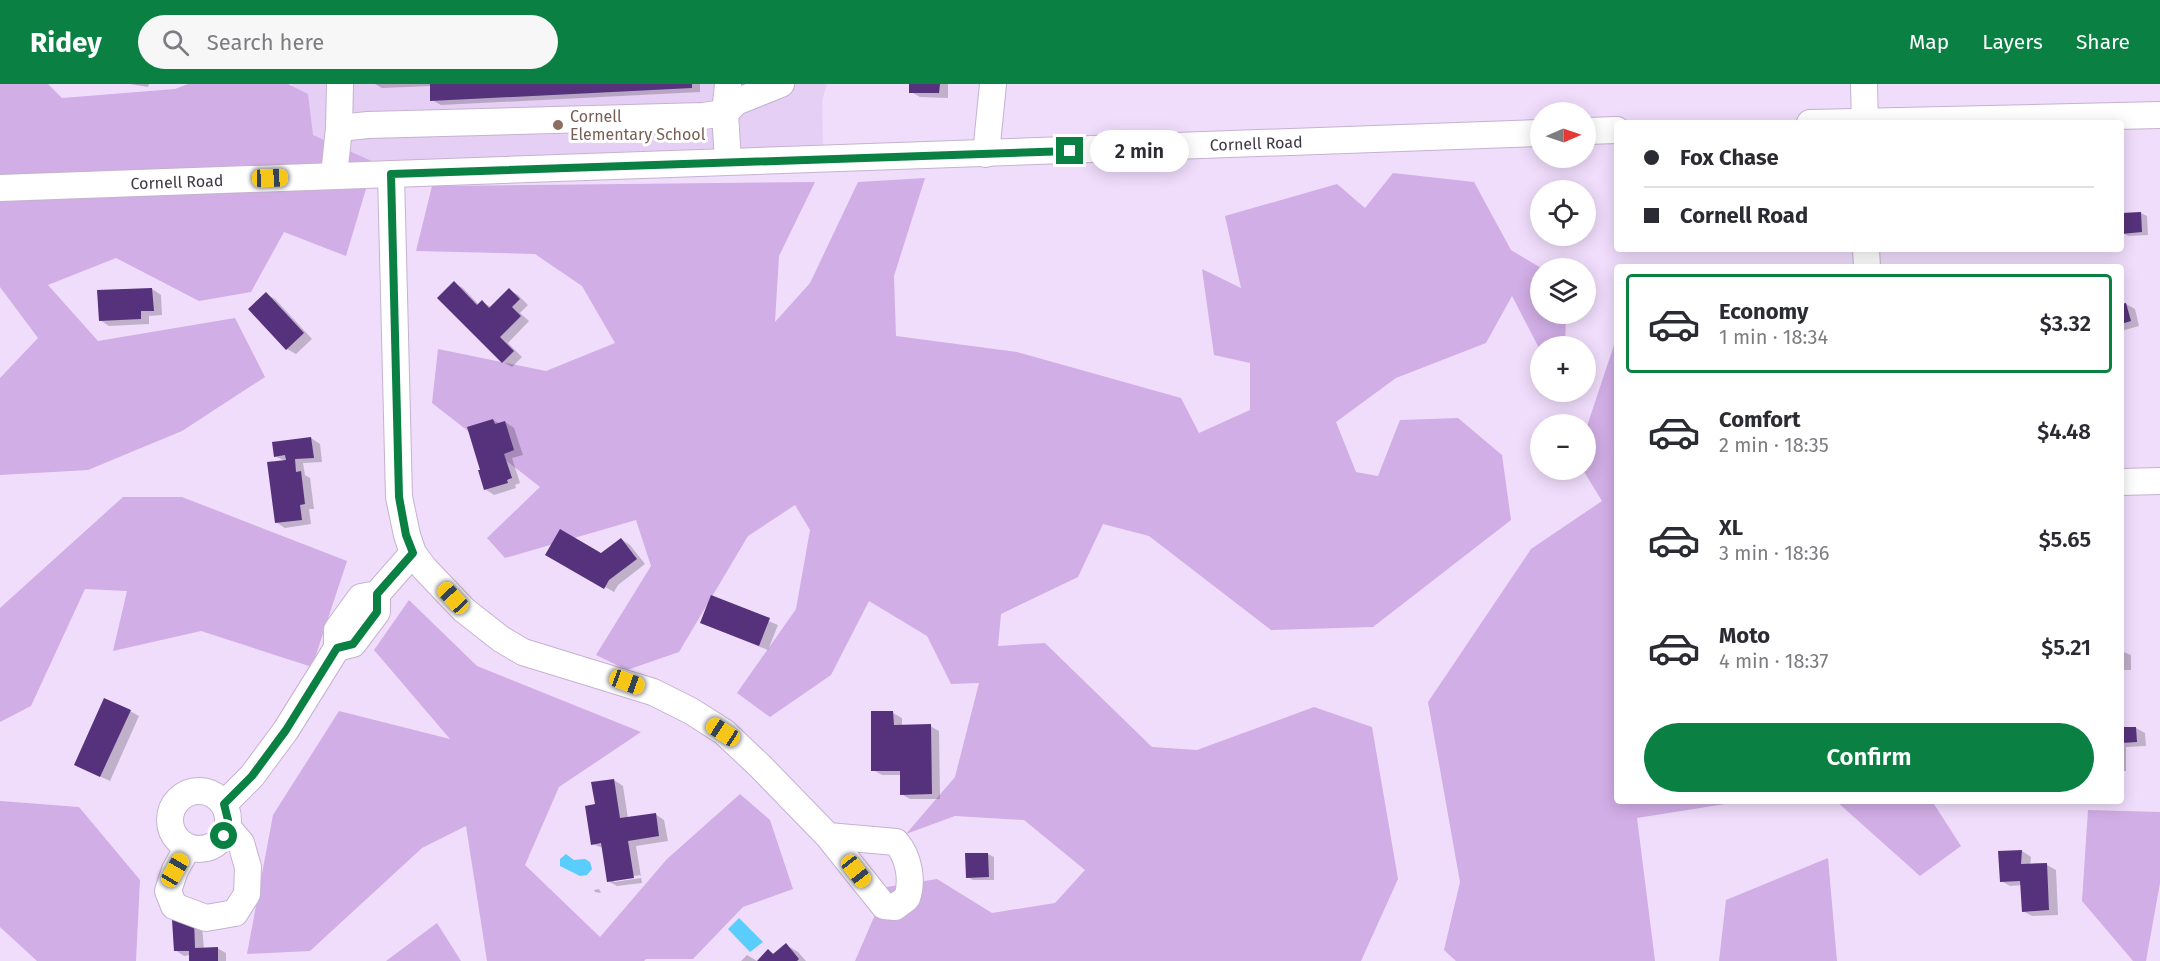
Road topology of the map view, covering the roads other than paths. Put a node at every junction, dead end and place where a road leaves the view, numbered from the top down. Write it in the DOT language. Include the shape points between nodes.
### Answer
graph roads {
  1 [pos="340,84"];
  2 [pos="728,84"];
  3 [pos="781,84"];
  4 [pos="993,84"];
  5 [pos="1864,84"];
  6 [pos="725,113"];
  7 [pos="2160,115"];
  8 [pos="1865,120"];
  9 [pos="1949,120"];
  10 [pos="339,128"];
  11 [pos="1614,130"];
  12 [pos="1596,131"];
  13 [pos="1530,133"];
  14 [pos="986,154"];
  15 [pos="728,161"];
  16 [pos="391,174"];
  17 [pos="334,176"];
  18 [pos="0,188"];
  19 [pos="2160,480"];
  20 [pos="2124,482"];
  21 [pos="413,553"];
  22 [pos="226,816"];
  23 [pos="828,836"];
  24 [pos="188,847"];
  1 -- 10 [label="street"];
  2 -- 6 [label="street"];
  3 -- 6 [label="street" via="736,102"];
  4 -- 14 [label="street"];
  5 -- 8 [label="street"];
  6 -- 10 [label="street"];
  6 -- 15 [label="street"];
  7 -- 9 [label="street"];
  10 -- 17 [label="street"];
  11 -- 12 [label="street"];
  13 -- 14 [label="street, Cornell Road"];
  14 -- 15 [label="street, Cornell Road"];
  15 -- 16 [label="street, Cornell Road"];
  16 -- 17 [label="street, Cornell Road"];
  16 -- 21 [label="street" via="399,497"];
  17 -- 18 [label="street, Cornell Road"];
  19 -- 20 [label="street"];
  21 -- 22 [label="street" via="377,594 361,597 337,630 337,648"];
  21 -- 23 [label="street" via="464,610 508,644 653,692 723,732"];
  22 -- 24 [label="street" via="219,842 204,849"];
  22 -- 24 [label="street" via="218,798 203,791 180,799 170,821 175,837"];
  22 -- 24 [label="street" via="241,843 248,867 247,894 235,913 206,918 174,906 168,891"];
}
